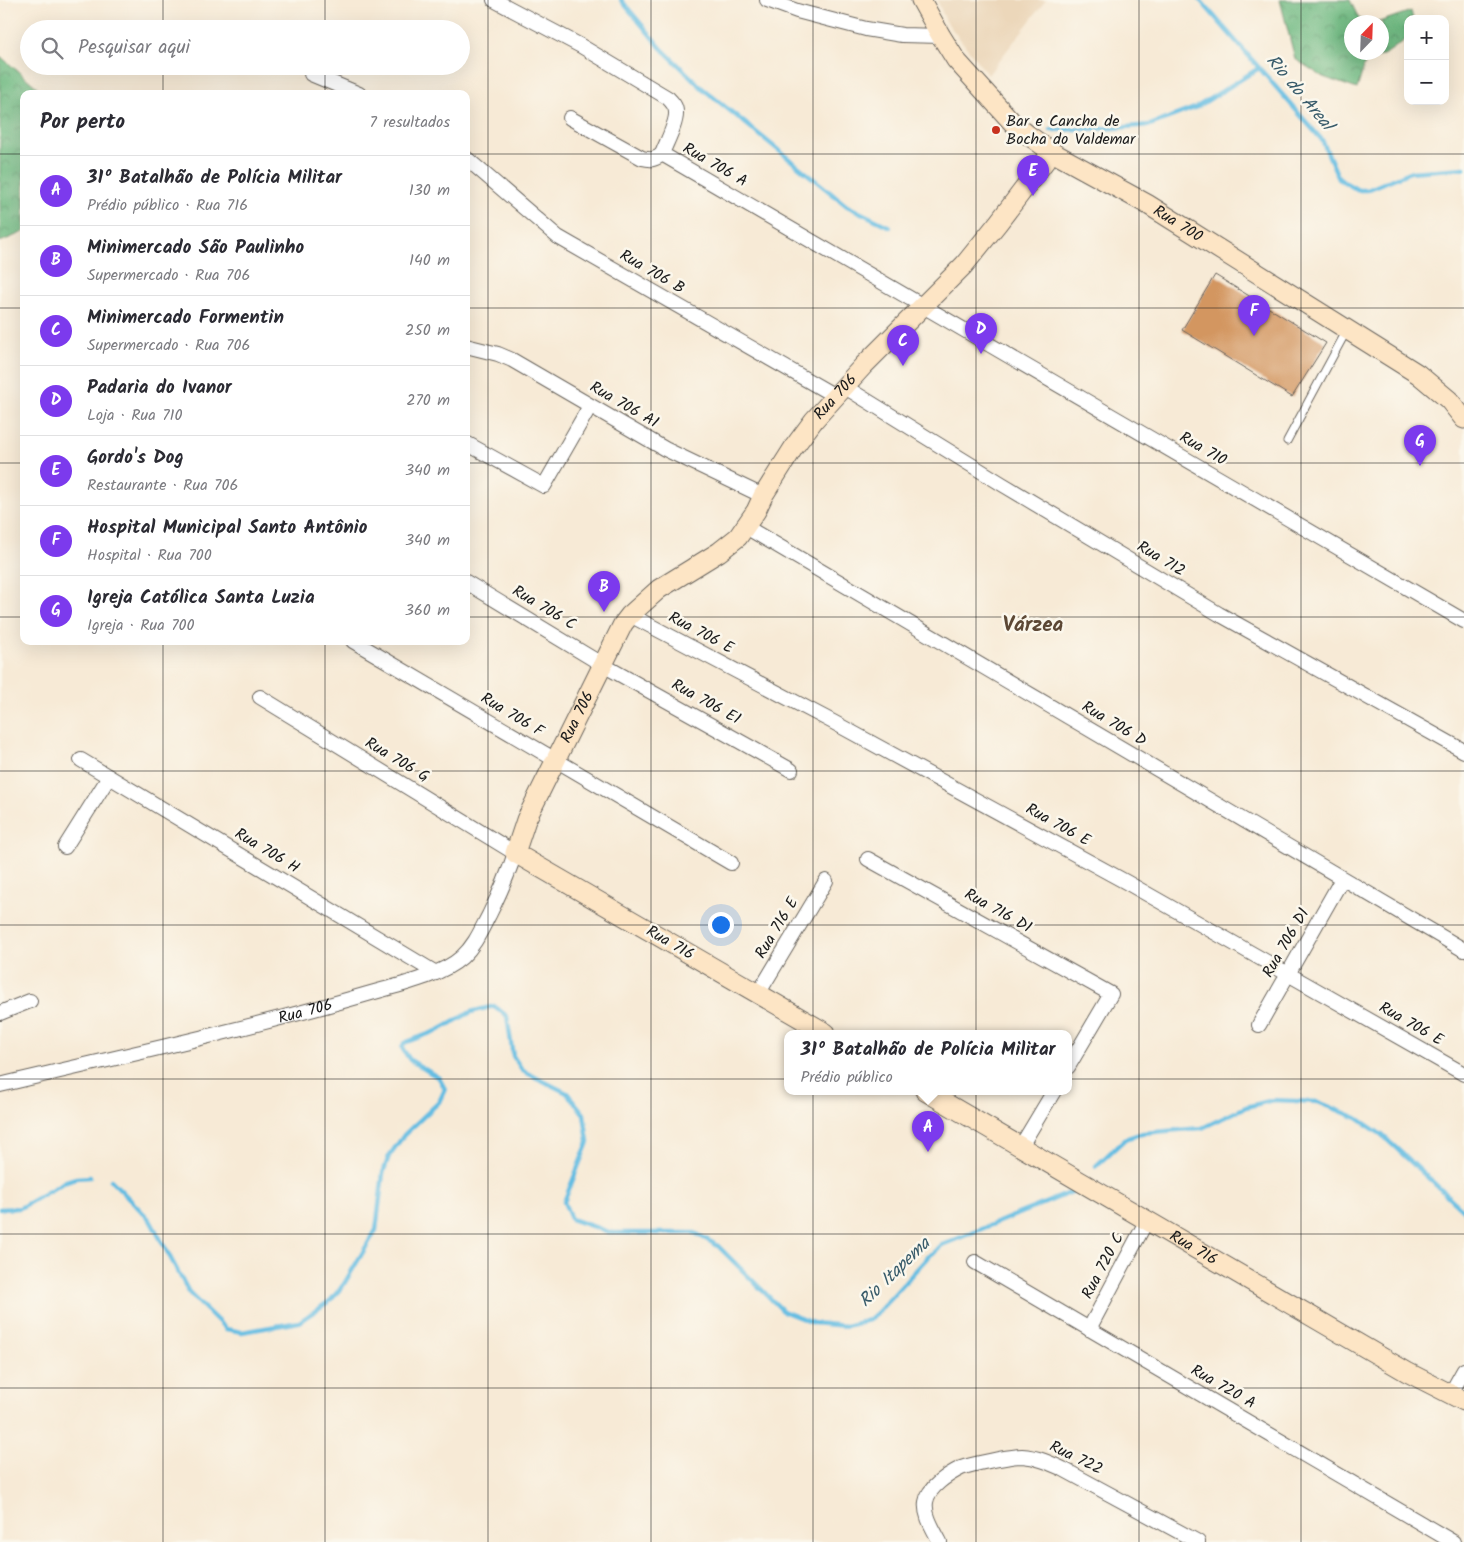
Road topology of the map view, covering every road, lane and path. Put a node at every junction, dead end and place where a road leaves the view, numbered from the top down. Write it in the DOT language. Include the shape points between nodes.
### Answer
graph roads {
  1 [pos="494,0"];
  2 [pos="767,0"];
  3 [pos="921,0"];
  4 [pos="941,36"];
  5 [pos="313,75"];
  6 [pos="350,90"];
  7 [pos="570,118"];
  8 [pos="1052,152"];
  9 [pos="662,154"];
  10 [pos="470,161"];
  11 [pos="924,306"];
  12 [pos="1347,330"];
  13 [pos="470,347"];
  14 [pos="840,392"];
  15 [pos="590,406"];
  16 [pos="1464,418"];
  17 [pos="1287,441"];
  18 [pos="470,445"];
  19 [pos="763,496"];
  20 [pos="746,527"];
  21 [pos="470,584"];
  22 [pos="630,615"];
  23 [pos="1464,621"];
  24 [pos="360,645"];
  25 [pos="603,665"];
  26 [pos="260,697"];
  27 [pos="1464,751"];
  28 [pos="81,760"];
  29 [pos="555,761"];
  30 [pos="792,770"];
  31 [pos="109,777"];
  32 [pos="66,847"];
  33 [pos="515,852"];
  34 [pos="868,859"];
  35 [pos="731,863"];
  36 [pos="1342,878"];
  37 [pos="826,881"];
  38 [pos="1464,950"];
  39 [pos="436,973"];
  40 [pos="1288,974"];
  41 [pos="758,994"];
  42 [pos="30,1001"];
  43 [pos="0,1013"];
  44 [pos="1260,1024"];
  45 [pos="821,1030"];
  46 [pos="1072,1060"];
  47 [pos="1464,1074"];
  48 [pos="0,1085"];
  49 [pos="931,1095"];
  50 [pos="1052,1095"];
  51 [pos="1021,1146"];
  52 [pos="1147,1220"];
  53 [pos="975,1262"];
  54 [pos="1089,1329"];
  55 [pos="1464,1370"];
  56 [pos="1457,1398"];
  57 [pos="1444,1540"];
  58 [pos="940,1542"];
  59 [pos="1198,1542"];
  1 -- 9 [label="street, Rua 706 A" via="581,46 668,98 676,111"];
  2 -- 4 [label="street" via="866,29 902,35"];
  3 -- 4 [label="street, Rua 700"];
  4 -- 8 [label="street, Rua 700" via="956,60 1012,122"];
  5 -- 6 [label="street"];
  7 -- 9 [label="street" via="642,158 650,160"];
  8 -- 11 [label="street, Rua 706" via="964,265"];
  8 -- 12 [label="street, Rua 700" via="1147,204"];
  9 -- 11 [label="street, Rua 706 A"];
  10 -- 14 [label="street, Rua 706 B" via="558,238"];
  11 -- 14 [label="street, Rua 706"];
  11 -- 23 [label="street, Rua 710"];
  12 -- 16 [label="street, Rua 700" via="1418,374"];
  12 -- 17 [label="lane"];
  13 -- 15 [label="street, Rua 706 A1" via="512,360"];
  14 -- 19 [label="street, Rua 706" via="803,432"];
  14 -- 27 [label="street, Rua 712" via="1219,614"];
  15 -- 18 [label="street" via="544,486"];
  15 -- 19 [label="street, Rua 706 A1" via="665,449"];
  19 -- 20 [label="street, Rua 706"];
  20 -- 22 [label="street, Rua 706" via="729,544 659,589"];
  20 -- 36 [label="street, Rua 706 D"];
  21 -- 25 [label="street, Rua 706 C"];
  22 -- 25 [label="street, Rua 706"];
  22 -- 40 [label="street, Rua 706 E" via="833,722"];
  24 -- 29 [label="street, Rua 706 F"];
  25 -- 29 [label="street, Rua 706"];
  25 -- 30 [label="street, Rua 706 E1"];
  26 -- 33 [label="street, Rua 706 G"];
  28 -- 31 [label="street, Rua 706 H"];
  29 -- 33 [label="street, Rua 706" via="526,820"];
  29 -- 35 [label="street, Rua 706 F"];
  31 -- 32 [label="street"];
  31 -- 39 [label="street, Rua 706 H"];
  33 -- 39 [label="street, Rua 706" via="502,890 477,939 462,957"];
  33 -- 41 [label="street, Rua 716"];
  34 -- 46 [label="street, Rua 716 D1" via="1111,994"];
  36 -- 38 [label="street, Rua 706 D"];
  36 -- 40 [label="street, Rua 706 D1"];
  37 -- 41 [label="street, Rua 716 E"];
  39 -- 48 [label="street, Rua 706" via="289,1016"];
  40 -- 44 [label="street, Rua 706 D1"];
  40 -- 47 [label="street, Rua 706 E"];
  41 -- 45 [label="street, Rua 716"];
  42 -- 43 [label="street"];
  49 -- 51 [label="street, Rua 716"];
  50 -- 51 [label="street"];
  51 -- 52 [label="street, Rua 716"];
  52 -- 54 [label="street, Rua 720 C"];
  52 -- 56 [label="street, Rua 716"];
  53 -- 54 [label="street, Rua 720 A"];
  54 -- 57 [label="street, Rua 720 A"];
  55 -- 56 [label="street"];
  58 -- 59 [label="street, Rua 722" via="927,1514 926,1503 927,1496 937,1484 962,1468 1022,1456 1063,1469"];
}
